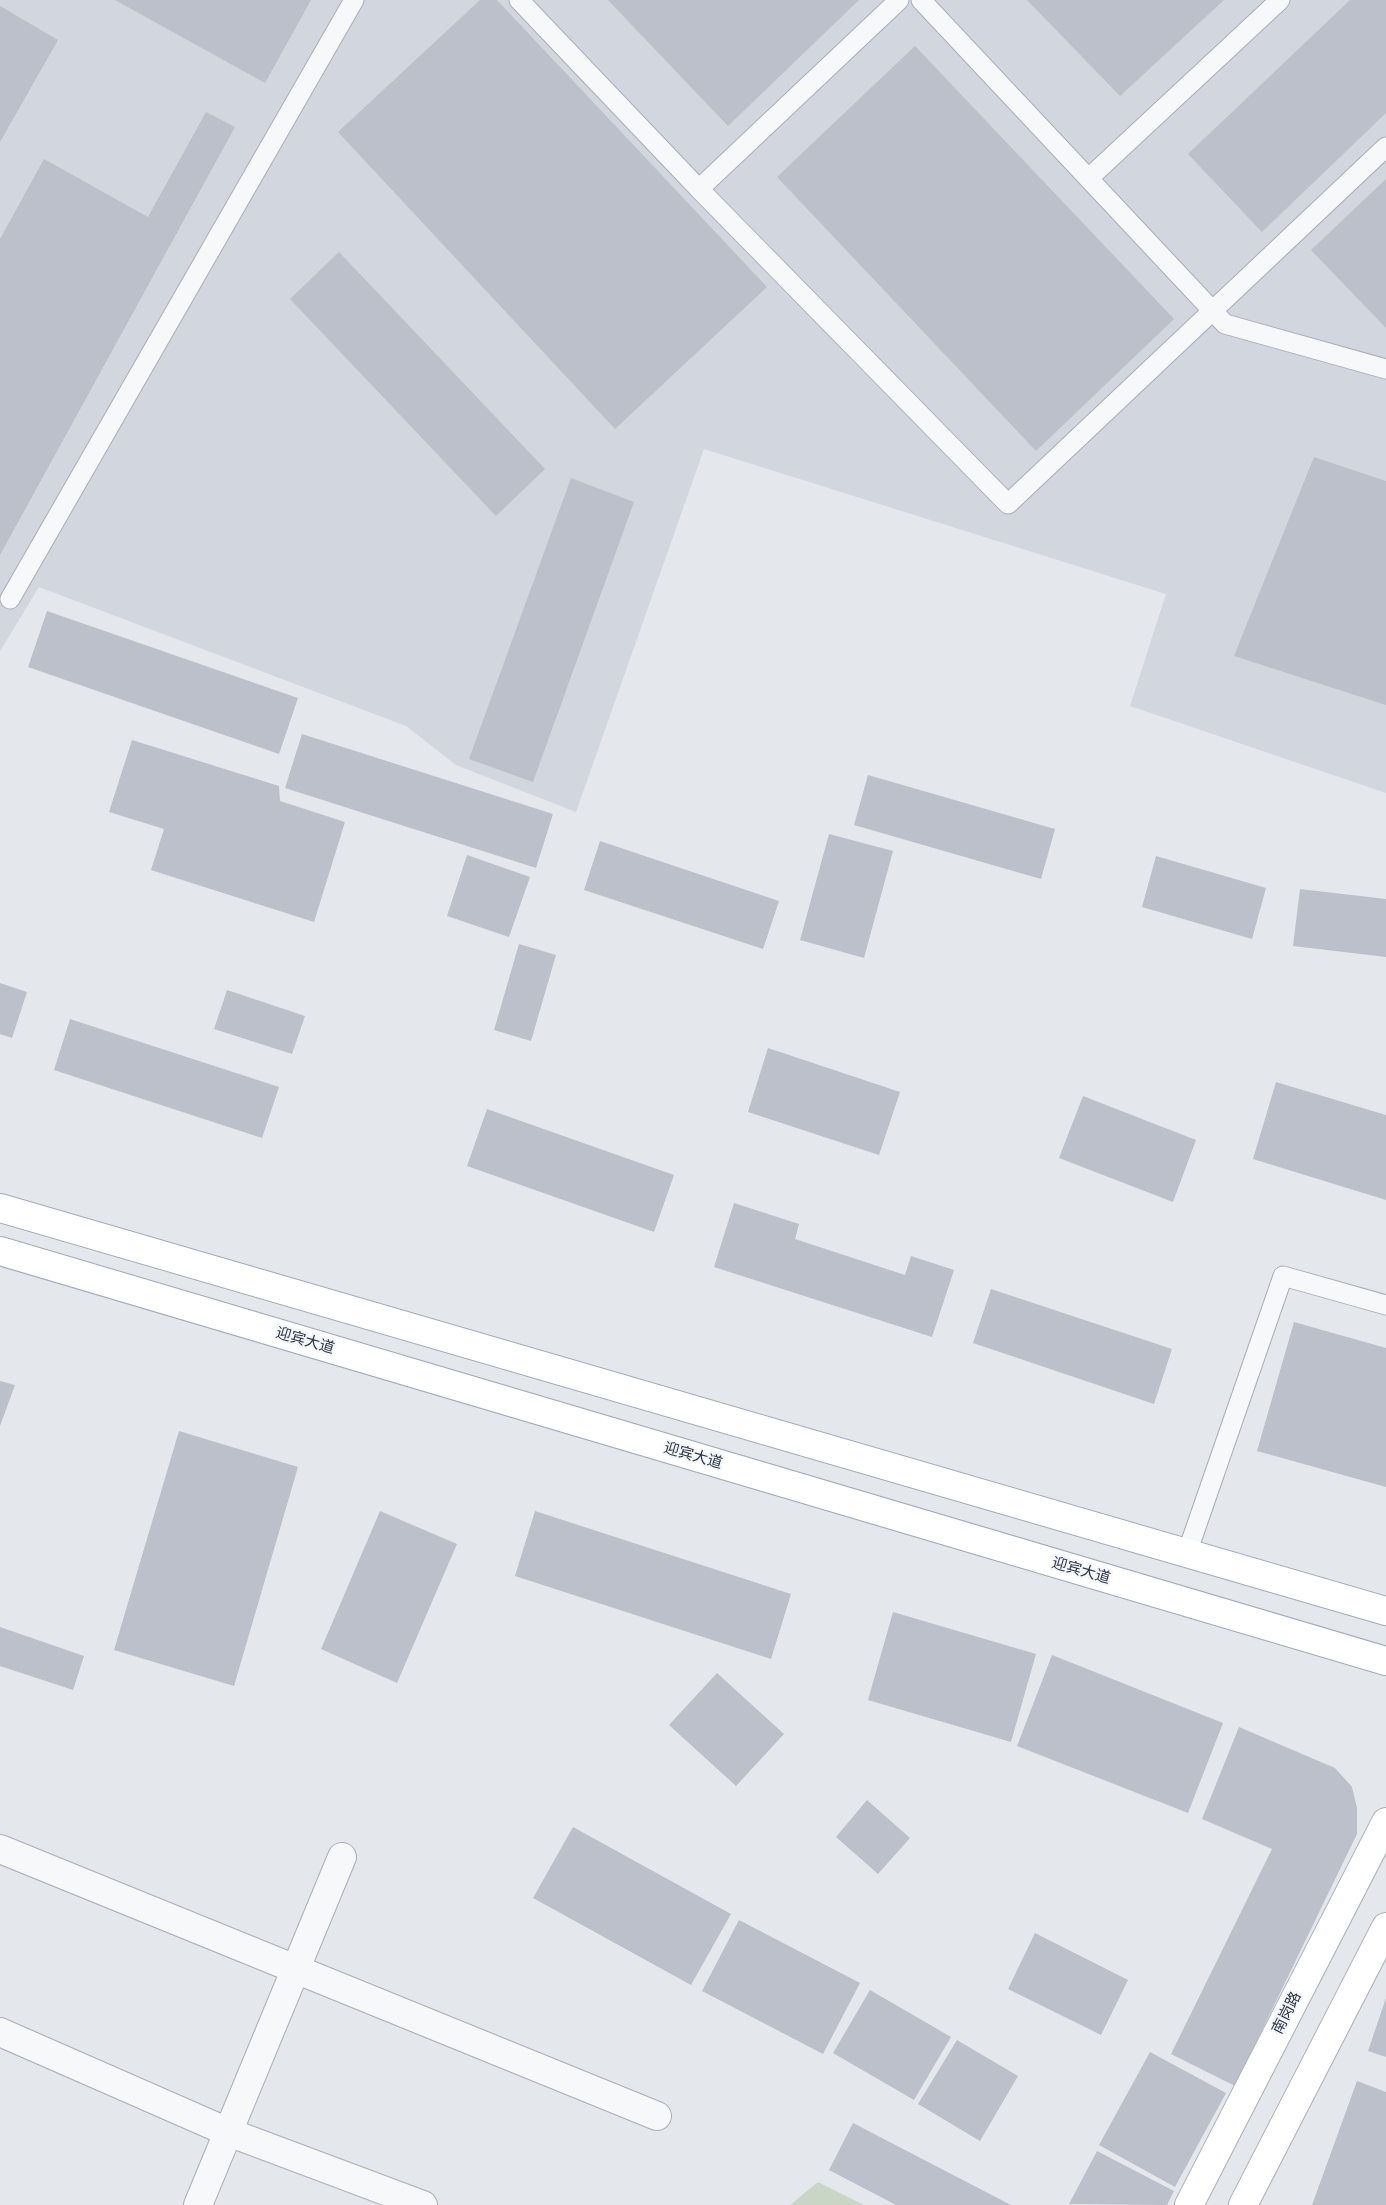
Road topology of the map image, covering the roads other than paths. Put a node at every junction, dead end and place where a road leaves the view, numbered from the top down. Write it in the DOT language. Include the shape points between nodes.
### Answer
graph roads {
  1 [pos="354,0"];
  2 [pos="519,0"];
  3 [pos="899,0"];
  4 [pos="921,0"];
  5 [pos="1280,0"];
  6 [pos="1386,147"];
  7 [pos="1089,178"];
  8 [pos="699,189"];
  9 [pos="1212,310"];
  10 [pos="1386,369"];
  11 [pos="10,599"];
  12 [pos="0,1208"];
  13 [pos="0,1252"];
  14 [pos="1386,1305"];
  15 [pos="1187,1553"];
  16 [pos="1386,1611"];
  17 [pos="1386,1661"];
  18 [pos="1386,1822"];
  19 [pos="0,1848"];
  20 [pos="342,1857"];
  21 [pos="1386,1927"];
  22 [pos="296,1969"];
  23 [pos="0,2032"];
  24 [pos="657,2116"];
  25 [pos="228,2132"];
  26 [pos="198,2205"];
  27 [pos="423,2205"];
  28 [pos="1189,2205"];
  29 [pos="1243,2205"];
  1 -- 11 [label="lane"];
  2 -- 8 [label="lane"];
  3 -- 8 [label="lane"];
  4 -- 7 [label="lane"];
  5 -- 7 [label="lane"];
  6 -- 9 [label="lane"];
  7 -- 9 [label="lane"];
  8 -- 9 [label="lane" via="1008,504"];
  9 -- 10 [label="lane" via="1225,324"];
  12 -- 15 [label="main road"];
  13 -- 17 [label="main road, 迎宾大道"];
  14 -- 15 [label="lane" via="1283,1276"];
  15 -- 16 [label="main road"];
  18 -- 28 [label="main road, 南岗路"];
  19 -- 22 [label="street"];
  20 -- 22 [label="street"];
  21 -- 29 [label="main road"];
  22 -- 24 [label="street"];
  22 -- 25 [label="street"];
  23 -- 25 [label="street"];
  25 -- 26 [label="street"];
  25 -- 27 [label="street"];
}
